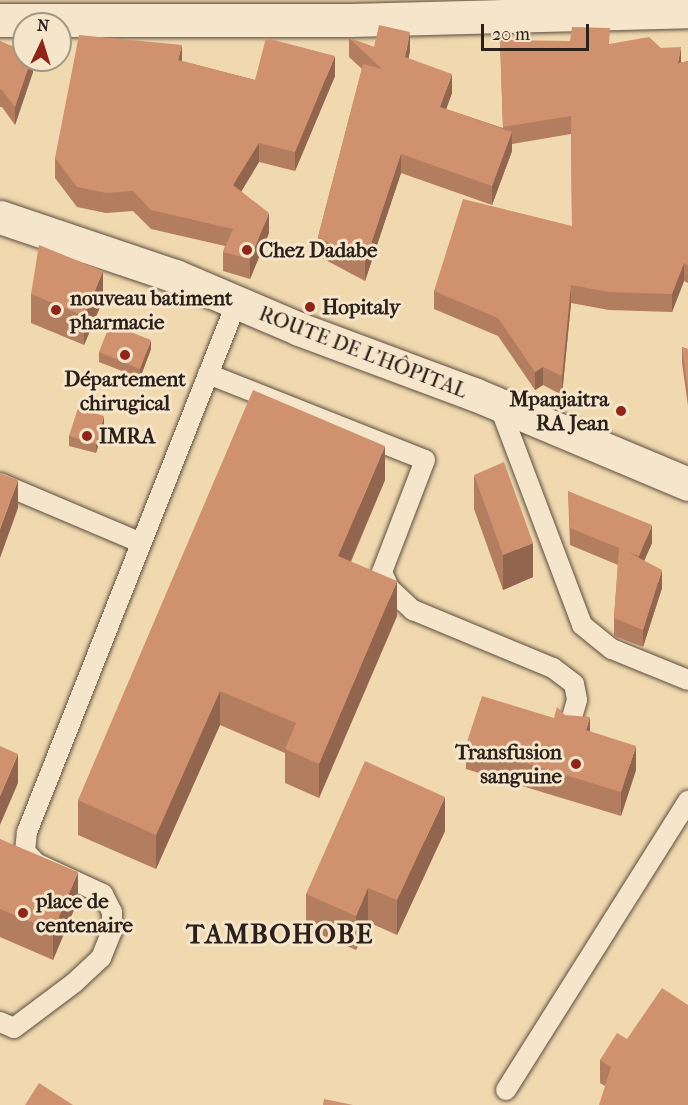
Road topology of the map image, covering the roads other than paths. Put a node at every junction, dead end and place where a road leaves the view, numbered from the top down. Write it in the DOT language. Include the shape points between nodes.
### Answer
graph roads {
  1 [pos="688,11"];
  2 [pos="0,20"];
  3 [pos="0,217"];
  4 [pos="236,304"];
  5 [pos="208,374"];
  6 [pos="499,405"];
  7 [pos="0,483"];
  8 [pos="688,484"];
  9 [pos="139,542"];
  10 [pos="688,680"];
  11 [pos="569,728"];
  12 [pos="688,801"];
  13 [pos="0,1022"];
  14 [pos="506,1090"];
  1 -- 2 [label="street" via="350,20"];
  3 -- 4 [label="street, ROUTE DE L'HÔPITAL" via="175,276"];
  4 -- 5 [label="lane"];
  4 -- 6 [label="street, ROUTE DE L'HÔPITAL"];
  5 -- 9 [label="lane"];
  5 -- 11 [label="lane" via="425,460 382,572 390,588 413,610 553,668 574,684 578,700"];
  6 -- 8 [label="street, ROUTE DE L'HÔPITAL"];
  6 -- 10 [label="lane" via="582,625 612,649"];
  7 -- 9 [label="lane"];
  9 -- 13 [label="lane" via="26,842 26,851 36,863 103,894 112,912 112,931 101,958 74,982 14,1028"];
  12 -- 14 [label="lane"];
}
